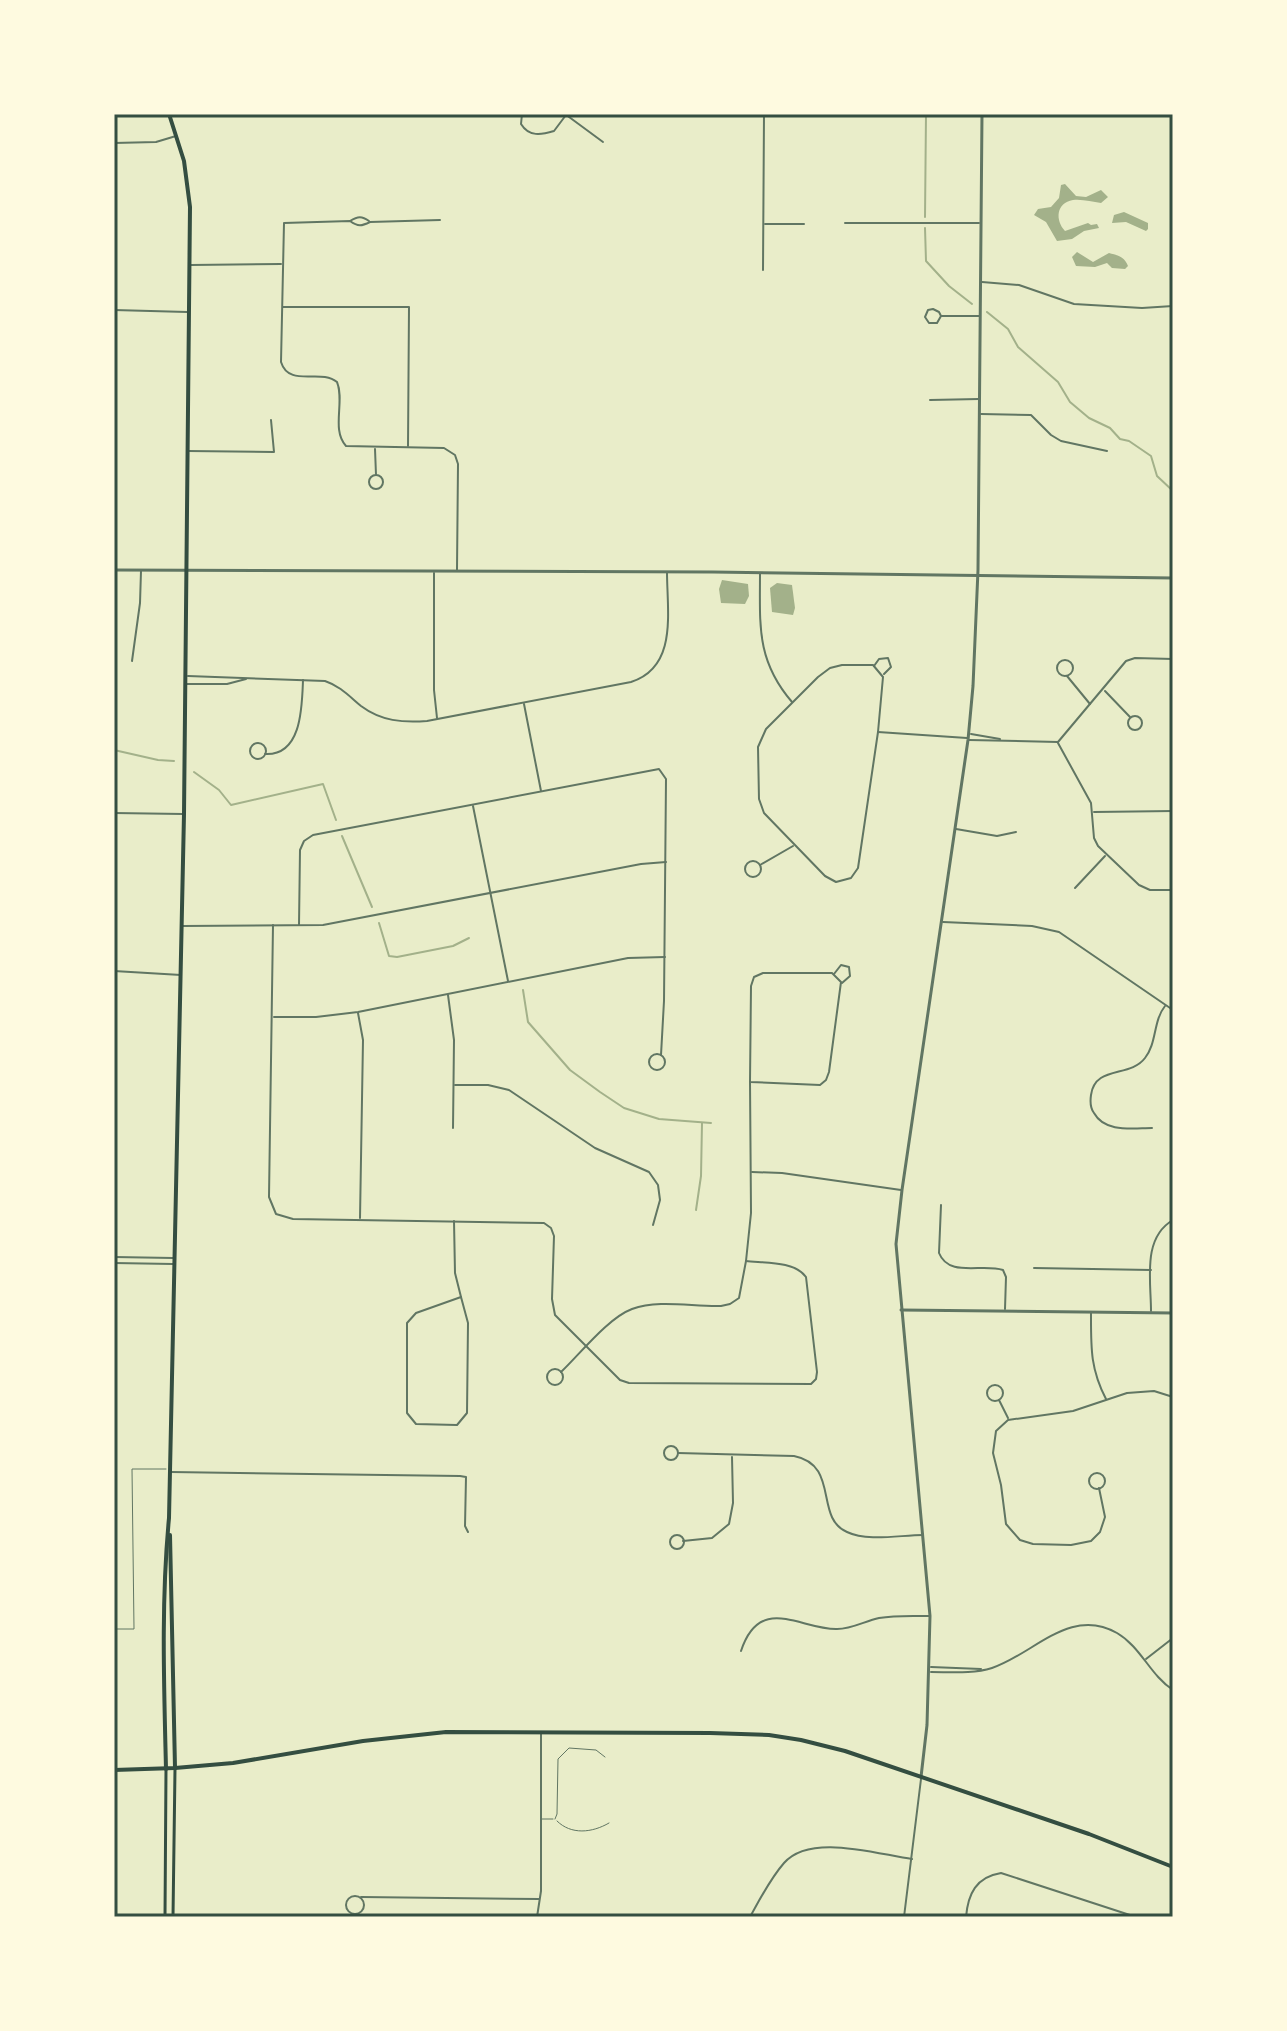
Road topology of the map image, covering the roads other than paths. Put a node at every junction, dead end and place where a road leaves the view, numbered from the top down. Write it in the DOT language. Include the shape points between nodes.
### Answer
graph roads {
  1 [pos="169,114"];
  2 [pos="522,114"];
  3 [pos="764,114"];
  4 [pos="982,114"];
  5 [pos="566,115"];
  6 [pos="177,136"];
  7 [pos="603,142"];
  8 [pos="114,143"];
  9 [pos="440,220"];
  10 [pos="350,221"];
  11 [pos="370,222"];
  12 [pos="845,223"];
  13 [pos="981,223"];
  14 [pos="763,224"];
  15 [pos="804,224"];
  16 [pos="282,264"];
  17 [pos="189,265"];
  18 [pos="763,270"];
  19 [pos="981,282"];
  20 [pos="1173,306"];
  21 [pos="282,307"];
  22 [pos="114,310"];
  23 [pos="188,312"];
  24 [pos="941,316"];
  25 [pos="981,316"];
  26 [pos="980,399"];
  27 [pos="930,400"];
  28 [pos="980,414"];
  29 [pos="271,420"];
  30 [pos="375,448"];
  31 [pos="408,448"];
  32 [pos="187,451"];
  33 [pos="1107,451"];
  34 [pos="376,475"];
  35 [pos="184,569"];
  36 [pos="114,570"];
  37 [pos="141,570"];
  38 [pos="434,571"];
  39 [pos="457,571"];
  40 [pos="667,571"];
  41 [pos="760,572"];
  42 [pos="978,574"];
  43 [pos="1173,578"];
  44 [pos="1173,659"];
  45 [pos="132,661"];
  46 [pos="874,666"];
  47 [pos="883,675"];
  48 [pos="185,676"];
  49 [pos="1067,676"];
  50 [pos="251,677"];
  51 [pos="303,679"];
  52 [pos="184,684"];
  53 [pos="1104,690"];
  54 [pos="524,703"];
  55 [pos="792,703"];
  56 [pos="1091,705"];
  57 [pos="1130,717"];
  58 [pos="438,719"];
  59 [pos="878,732"];
  60 [pos="968,737"];
  61 [pos="1058,742"];
  62 [pos="265,754"];
  63 [pos="541,791"];
  64 [pos="473,805"];
  65 [pos="1173,811"];
  66 [pos="1093,812"];
  67 [pos="114,813"];
  68 [pos="184,814"];
  69 [pos="955,829"];
  70 [pos="1016,832"];
  71 [pos="794,845"];
  72 [pos="1106,855"];
  73 [pos="666,862"];
  74 [pos="759,866"];
  75 [pos="1075,888"];
  76 [pos="1173,890"];
  77 [pos="491,893"];
  78 [pos="941,922"];
  79 [pos="273,925"];
  80 [pos="299,925"];
  81 [pos="181,926"];
  82 [pos="665,957"];
  83 [pos="114,971"];
  84 [pos="834,974"];
  85 [pos="181,975"];
  86 [pos="508,982"];
  87 [pos="841,984"];
  88 [pos="448,994"];
  89 [pos="1166,1005"];
  90 [pos="1173,1010"];
  91 [pos="358,1012"];
  92 [pos="272,1017"];
  93 [pos="661,1055"];
  94 [pos="750,1082"];
  95 [pos="455,1085"];
  96 [pos="453,1128"];
  97 [pos="1152,1128"];
  98 [pos="752,1172"];
  99 [pos="902,1190"];
  100 [pos="941,1205"];
  101 [pos="360,1219"];
  102 [pos="454,1220"];
  103 [pos="1173,1220"];
  104 [pos="653,1225"];
  105 [pos="114,1257"];
  106 [pos="173,1261"];
  107 [pos="746,1261"];
  108 [pos="114,1263"];
  109 [pos="1034,1268"];
  110 [pos="1151,1270"];
  111 [pos="461,1297"];
  112 [pos="901,1310"];
  113 [pos="1005,1310"];
  114 [pos="1091,1311"];
  115 [pos="1151,1312"];
  116 [pos="1173,1313"];
  117 [pos="586,1348"];
  118 [pos="561,1372"];
  119 [pos="1173,1397"];
  120 [pos="999,1400"];
  121 [pos="1106,1400"];
  122 [pos="1008,1420"];
  123 [pos="678,1453"];
  124 [pos="732,1455"];
  125 [pos="170,1471"];
  126 [pos="1099,1488"];
  127 [pos="169,1518"];
  128 [pos="468,1532"];
  129 [pos="924,1535"];
  130 [pos="683,1541"];
  131 [pos="930,1616"];
  132 [pos="114,1629"];
  133 [pos="1173,1638"];
  134 [pos="741,1651"];
  135 [pos="1145,1660"];
  136 [pos="930,1670"];
  137 [pos="1173,1690"];
  138 [pos="541,1733"];
  139 [pos="605,1757"];
  140 [pos="175,1768"];
  141 [pos="166,1769"];
  142 [pos="114,1770"];
  143 [pos="921,1777"];
  144 [pos="540,1819"];
  145 [pos="555,1819"];
  146 [pos="609,1823"];
  147 [pos="912,1859"];
  148 [pos="1173,1867"];
  149 [pos="361,1897"];
  150 [pos="541,1899"];
  151 [pos="165,1917"];
  152 [pos="173,1917"];
  153 [pos="537,1917"];
  154 [pos="750,1917"];
  155 [pos="904,1917"];
  156 [pos="966,1917"];
  157 [pos="1136,1917"];
  1 -- 6 [label="main road"];
  2 -- 5 [label="street" via="524,129 540,134 554,131"];
  3 -- 14 [label="street"];
  4 -- 13 [label="street"];
  5 -- 7 [label="street"];
  6 -- 8 [label="street"];
  6 -- 17 [label="main road" via="188,188"];
  9 -- 11 [label="street"];
  10 -- 11 [label="street" via="363,217"];
  10 -- 11 [label="street" via="356,226"];
  10 -- 16 [label="street" via="285,222"];
  12 -- 13 [label="street"];
  13 -- 19 [label="street"];
  14 -- 15 [label="street"];
  14 -- 18 [label="street"];
  16 -- 17 [label="street"];
  16 -- 21 [label="street"];
  17 -- 23 [label="main road"];
  19 -- 20 [label="street" via="1019,285 1074,304"];
  19 -- 25 [label="street"];
  21 -- 30 [label="street" via="284,370 293,376 335,379 342,441 350,448"];
  21 -- 31 [label="street" via="409,307"];
  22 -- 23 [label="street"];
  23 -- 32 [label="main road"];
  24 -- 25 [label="street"];
  25 -- 26 [label="street"];
  26 -- 27 [label="street"];
  26 -- 28 [label="street"];
  28 -- 33 [label="street" via="1031,415 1061,441"];
  28 -- 42 [label="street"];
  29 -- 32 [label="street" via="274,452"];
  30 -- 31 [label="street"];
  30 -- 34 [label="street"];
  31 -- 39 [label="street" via="449,449 457,459"];
  32 -- 35 [label="main road"];
  35 -- 37 [label="street"];
  35 -- 38 [label="street"];
  35 -- 48 [label="main road"];
  36 -- 37 [label="street"];
  37 -- 45 [label="street"];
  38 -- 39 [label="street"];
  38 -- 58 [label="street"];
  39 -- 40 [label="street"];
  40 -- 41 [label="street"];
  40 -- 54 [label="street" via="665,648 650,672 631,682"];
  41 -- 42 [label="street"];
  41 -- 55 [label="street" via="762,646 771,672"];
  42 -- 43 [label="street"];
  42 -- 60 [label="street"];
  44 -- 53 [label="street" via="1130,659"];
  46 -- 47 [label="street"];
  46 -- 47 [label="street" via="881,658 890,660"];
  46 -- 55 [label="street" via="830,668"];
  47 -- 59 [label="street"];
  48 -- 50 [label="street"];
  48 -- 52 [label="main road"];
  49 -- 56 [label="street"];
  50 -- 51 [label="street"];
  50 -- 52 [label="street" via="227,684"];
  51 -- 58 [label="street" via="332,683 387,719"];
  51 -- 62 [label="street" via="294,737 279,753"];
  52 -- 68 [label="main road"];
  53 -- 56 [label="street"];
  53 -- 57 [label="street"];
  54 -- 58 [label="street"];
  54 -- 63 [label="street"];
  55 -- 71 [label="street" via="758,747 759,799 768,819"];
  56 -- 61 [label="street"];
  59 -- 60 [label="street"];
  59 -- 71 [label="street" via="854,874 832,881"];
  60 -- 61 [label="street"];
  60 -- 69 [label="street"];
  61 -- 66 [label="street"];
  63 -- 64 [label="street"];
  63 -- 73 [label="street" via="662,771"];
  64 -- 77 [label="street"];
  64 -- 80 [label="street" via="308,838 300,850"];
  65 -- 66 [label="street"];
  66 -- 72 [label="street" via="1094,838"];
  67 -- 68 [label="street"];
  68 -- 81 [label="main road"];
  69 -- 70 [label="street" via="997,836"];
  69 -- 78 [label="street"];
  71 -- 74 [label="street"];
  72 -- 75 [label="street"];
  72 -- 76 [label="street" via="1144,888"];
  73 -- 77 [label="street"];
  73 -- 82 [label="street"];
  77 -- 80 [label="street" via="332,924"];
  77 -- 86 [label="street"];
  78 -- 89 [label="street" via="1059,932"];
  78 -- 99 [label="street"];
  79 -- 80 [label="street"];
  79 -- 81 [label="street"];
  79 -- 92 [label="street"];
  81 -- 85 [label="main road"];
  82 -- 86 [label="street" via="628,958"];
  82 -- 93 [label="street"];
  83 -- 85 [label="street"];
  84 -- 87 [label="street"];
  84 -- 87 [label="street" via="841,965 849,967 850,976"];
  84 -- 94 [label="street" via="763,973 753,979"];
  85 -- 106 [label="main road"];
  86 -- 88 [label="street"];
  87 -- 94 [label="street" via="824,1083"];
  88 -- 91 [label="street"];
  88 -- 95 [label="street"];
  89 -- 90 [label="street"];
  89 -- 97 [label="street" via="1143,1061 1106,1074 1091,1093 1091,1108 1106,1125"];
  91 -- 92 [label="street"];
  91 -- 101 [label="street" via="363,1040"];
  92 -- 101 [label="street" via="271,1207 288,1219"];
  94 -- 98 [label="street"];
  95 -- 96 [label="street"];
  95 -- 104 [label="street" via="509,1090 595,1148 649,1172 660,1200"];
  98 -- 99 [label="street"];
  98 -- 107 [label="street"];
  99 -- 112 [label="street" via="896,1254"];
  100 -- 113 [label="street" via="941,1259 954,1267 1003,1270"];
  101 -- 102 [label="street"];
  102 -- 111 [label="street"];
  102 -- 117 [label="street" via="544,1223 553,1231 554,1311"];
  103 -- 110 [label="street" via="1155,1237"];
  105 -- 106 [label="street"];
  106 -- 108 [label="street"];
  106 -- 125 [label="main road"];
  107 -- 117 [label="street" via="735,1302 632,1309"];
  107 -- 117 [label="street" via="797,1268 806,1277 817,1372 811,1384 623,1382"];
  109 -- 110 [label="street"];
  110 -- 115 [label="street"];
  111 -- 111 [label="street" via="468,1323 467,1413 457,1425 416,1424 407,1413 407,1323 416,1313"];
  112 -- 113 [label="street"];
  112 -- 129 [label="street"];
  113 -- 114 [label="street"];
  114 -- 115 [label="street"];
  114 -- 121 [label="street" via="1091,1361"];
  115 -- 116 [label="street"];
  117 -- 118 [label="street"];
  119 -- 121 [label="street" via="1145,1391"];
  120 -- 122 [label="street"];
  121 -- 122 [label="street" via="1058,1414"];
  122 -- 126 [label="street" via="996,1431 992,1445 1006,1524 1016,1537 1033,1544 1091,1541 1105,1517"];
  123 -- 124 [label="street"];
  124 -- 129 [label="street" via="809,1460 820,1473 834,1523 845,1532"];
  124 -- 130 [label="street" via="729,1524 712,1538"];
  125 -- 127 [label="main road"];
  125 -- 128 [label="street" via="466,1477"];
  125 -- 132 [label="lane" via="132,1469 134,1629"];
  127 -- 140 [label="main road"];
  127 -- 141 [label="main road" via="163,1644"];
  129 -- 131 [label="street"];
  131 -- 134 [label="street" via="887,1617 838,1629 777,1618 754,1629"];
  131 -- 136 [label="street"];
  133 -- 135 [label="street"];
  135 -- 136 [label="street" via="1114,1631 1083,1625 1063,1629 986,1670"];
  135 -- 137 [label="street"];
  136 -- 143 [label="street"];
  138 -- 140 [label="main road" via="431,1734"];
  138 -- 143 [label="main road" via="780,1736"];
  138 -- 144 [label="street"];
  139 -- 145 [label="lane" via="596,1750 569,1748 558,1759"];
  140 -- 141 [label="main road"];
  140 -- 152 [label="main road"];
  141 -- 142 [label="main road"];
  141 -- 151 [label="main road"];
  143 -- 147 [label="street"];
  143 -- 148 [label="main road"];
  144 -- 145 [label="lane"];
  144 -- 150 [label="street"];
  145 -- 146 [label="lane" via="571,1831 593,1831"];
  147 -- 154 [label="street" via="805,1849 783,1864"];
  147 -- 155 [label="street"];
  149 -- 149 [label="street" via="348,1899 350,1912 361,1911"];
  149 -- 150 [label="street"];
  150 -- 153 [label="street"];
  156 -- 157 [label="street" via="975,1886 1001,1873"];
}
